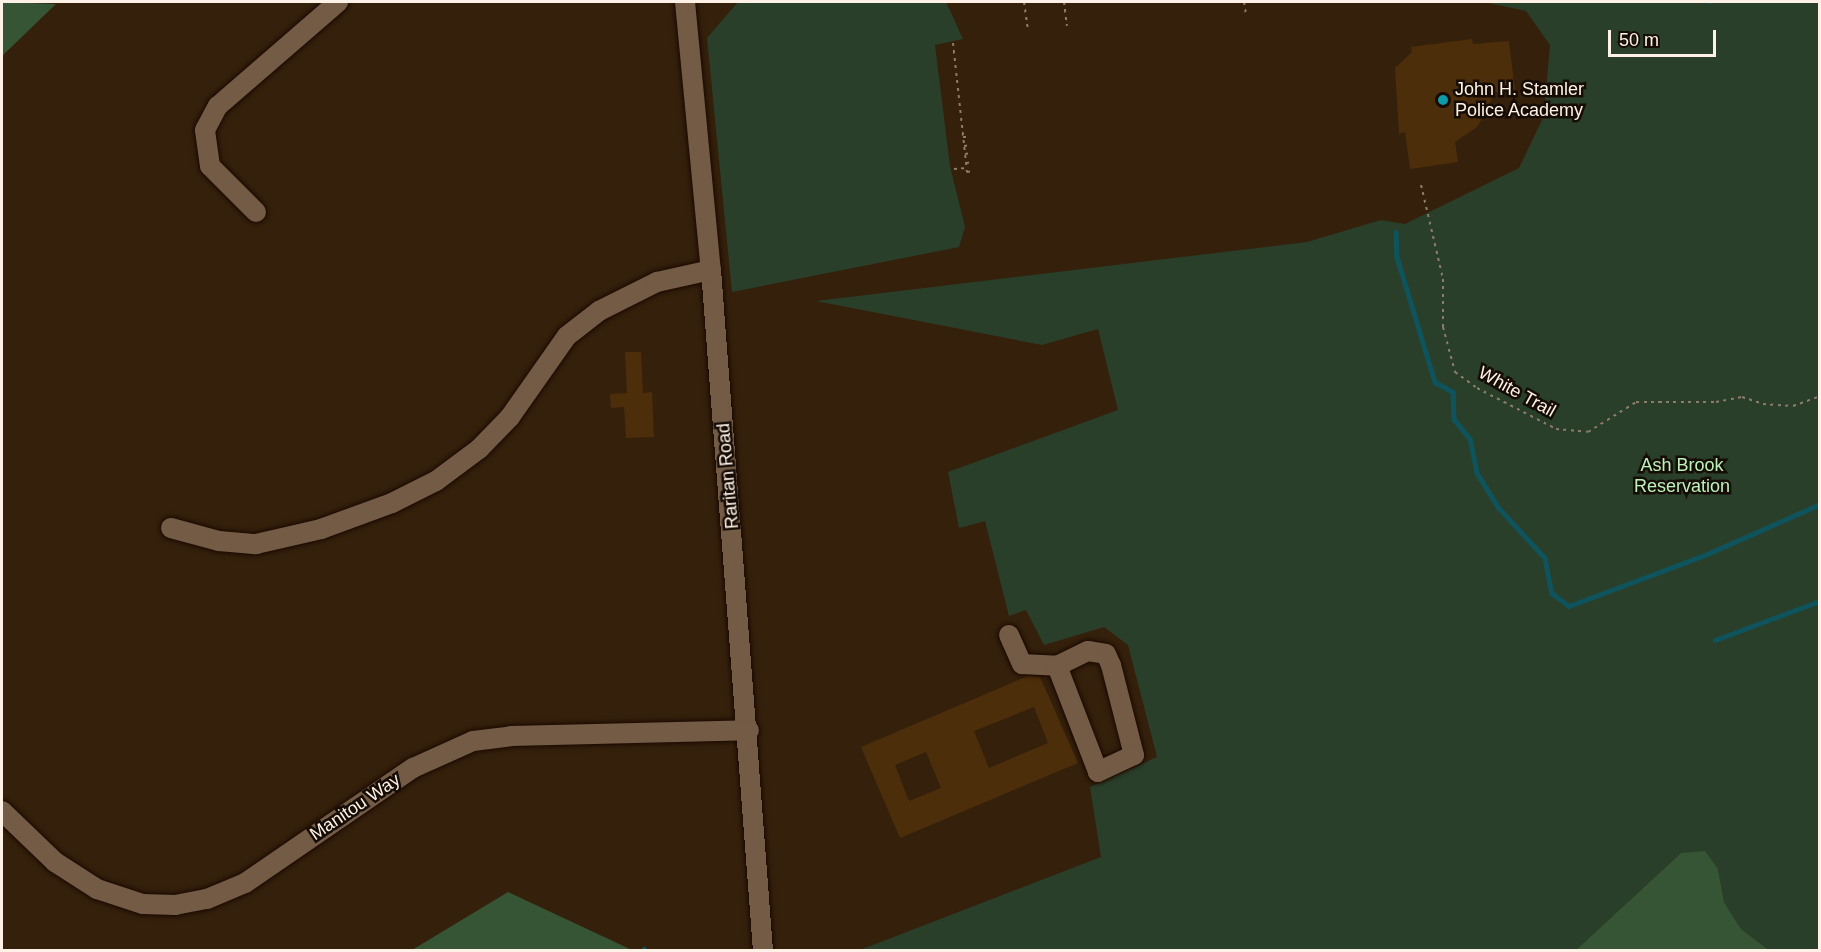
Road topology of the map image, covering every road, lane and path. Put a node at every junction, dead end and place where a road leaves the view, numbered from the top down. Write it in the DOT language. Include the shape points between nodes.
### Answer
graph roads {
  1 [pos="338,2"];
  2 [pos="685,2"];
  3 [pos="1024,2"];
  4 [pos="1064,2"];
  5 [pos="1244,2"];
  6 [pos="1246,15"];
  7 [pos="1066,26"];
  8 [pos="1028,30"];
  9 [pos="952,43"];
  10 [pos="970,137"];
  11 [pos="963,138"];
  12 [pos="971,145"];
  13 [pos="964,146"];
  14 [pos="972,153"];
  15 [pos="965,154"];
  16 [pos="966,162"];
  17 [pos="973,162"];
  18 [pos="967,168"];
  19 [pos="954,169"];
  20 [pos="974,171"];
  21 [pos="1420,184"];
  22 [pos="256,212"];
  23 [pos="711,270"];
  24 [pos="1820,396"];
  25 [pos="171,528"];
  26 [pos="1009,635"];
  27 [pos="1057,666"];
  28 [pos="749,730"];
  29 [pos="2,811"];
  30 [pos="763,951"];
  1 -- 22 [label="street" via="218,106 205,130 210,166"];
  2 -- 23 [label="street, Raritan Road"];
  3 -- 8 [label="path"];
  4 -- 7 [label="path"];
  5 -- 6 [label="path"];
  9 -- 11 [label="path"];
  10 -- 11 [label="path"];
  11 -- 13 [label="path"];
  12 -- 13 [label="path"];
  13 -- 15 [label="path"];
  14 -- 15 [label="path"];
  15 -- 16 [label="path"];
  16 -- 17 [label="path"];
  16 -- 18 [label="path"];
  18 -- 19 [label="path"];
  18 -- 20 [label="path" via="967,172"];
  21 -- 24 [label="path, White Trail" via="1443,279 1443,327 1455,372 1477,388 1556,429 1588,432 1636,402 1706,403 1742,397 1763,404 1793,406"];
  23 -- 25 [label="street" via="657,282 599,311 567,336 510,417 479,449 436,481 392,503 321,529 256,544 219,541"];
  23 -- 28 [label="street, Raritan Road"];
  26 -- 27 [label="street" via="1022,663"];
  27 -- 27 [label="street" via="1098,772 1134,755 1106,654 1088,651"];
  28 -- 29 [label="street, Manitou Way" via="473,741 412,768 245,883 207,899 175,905 143,904 97,889 55,862"];
  28 -- 30 [label="street, Raritan Road"];
}
